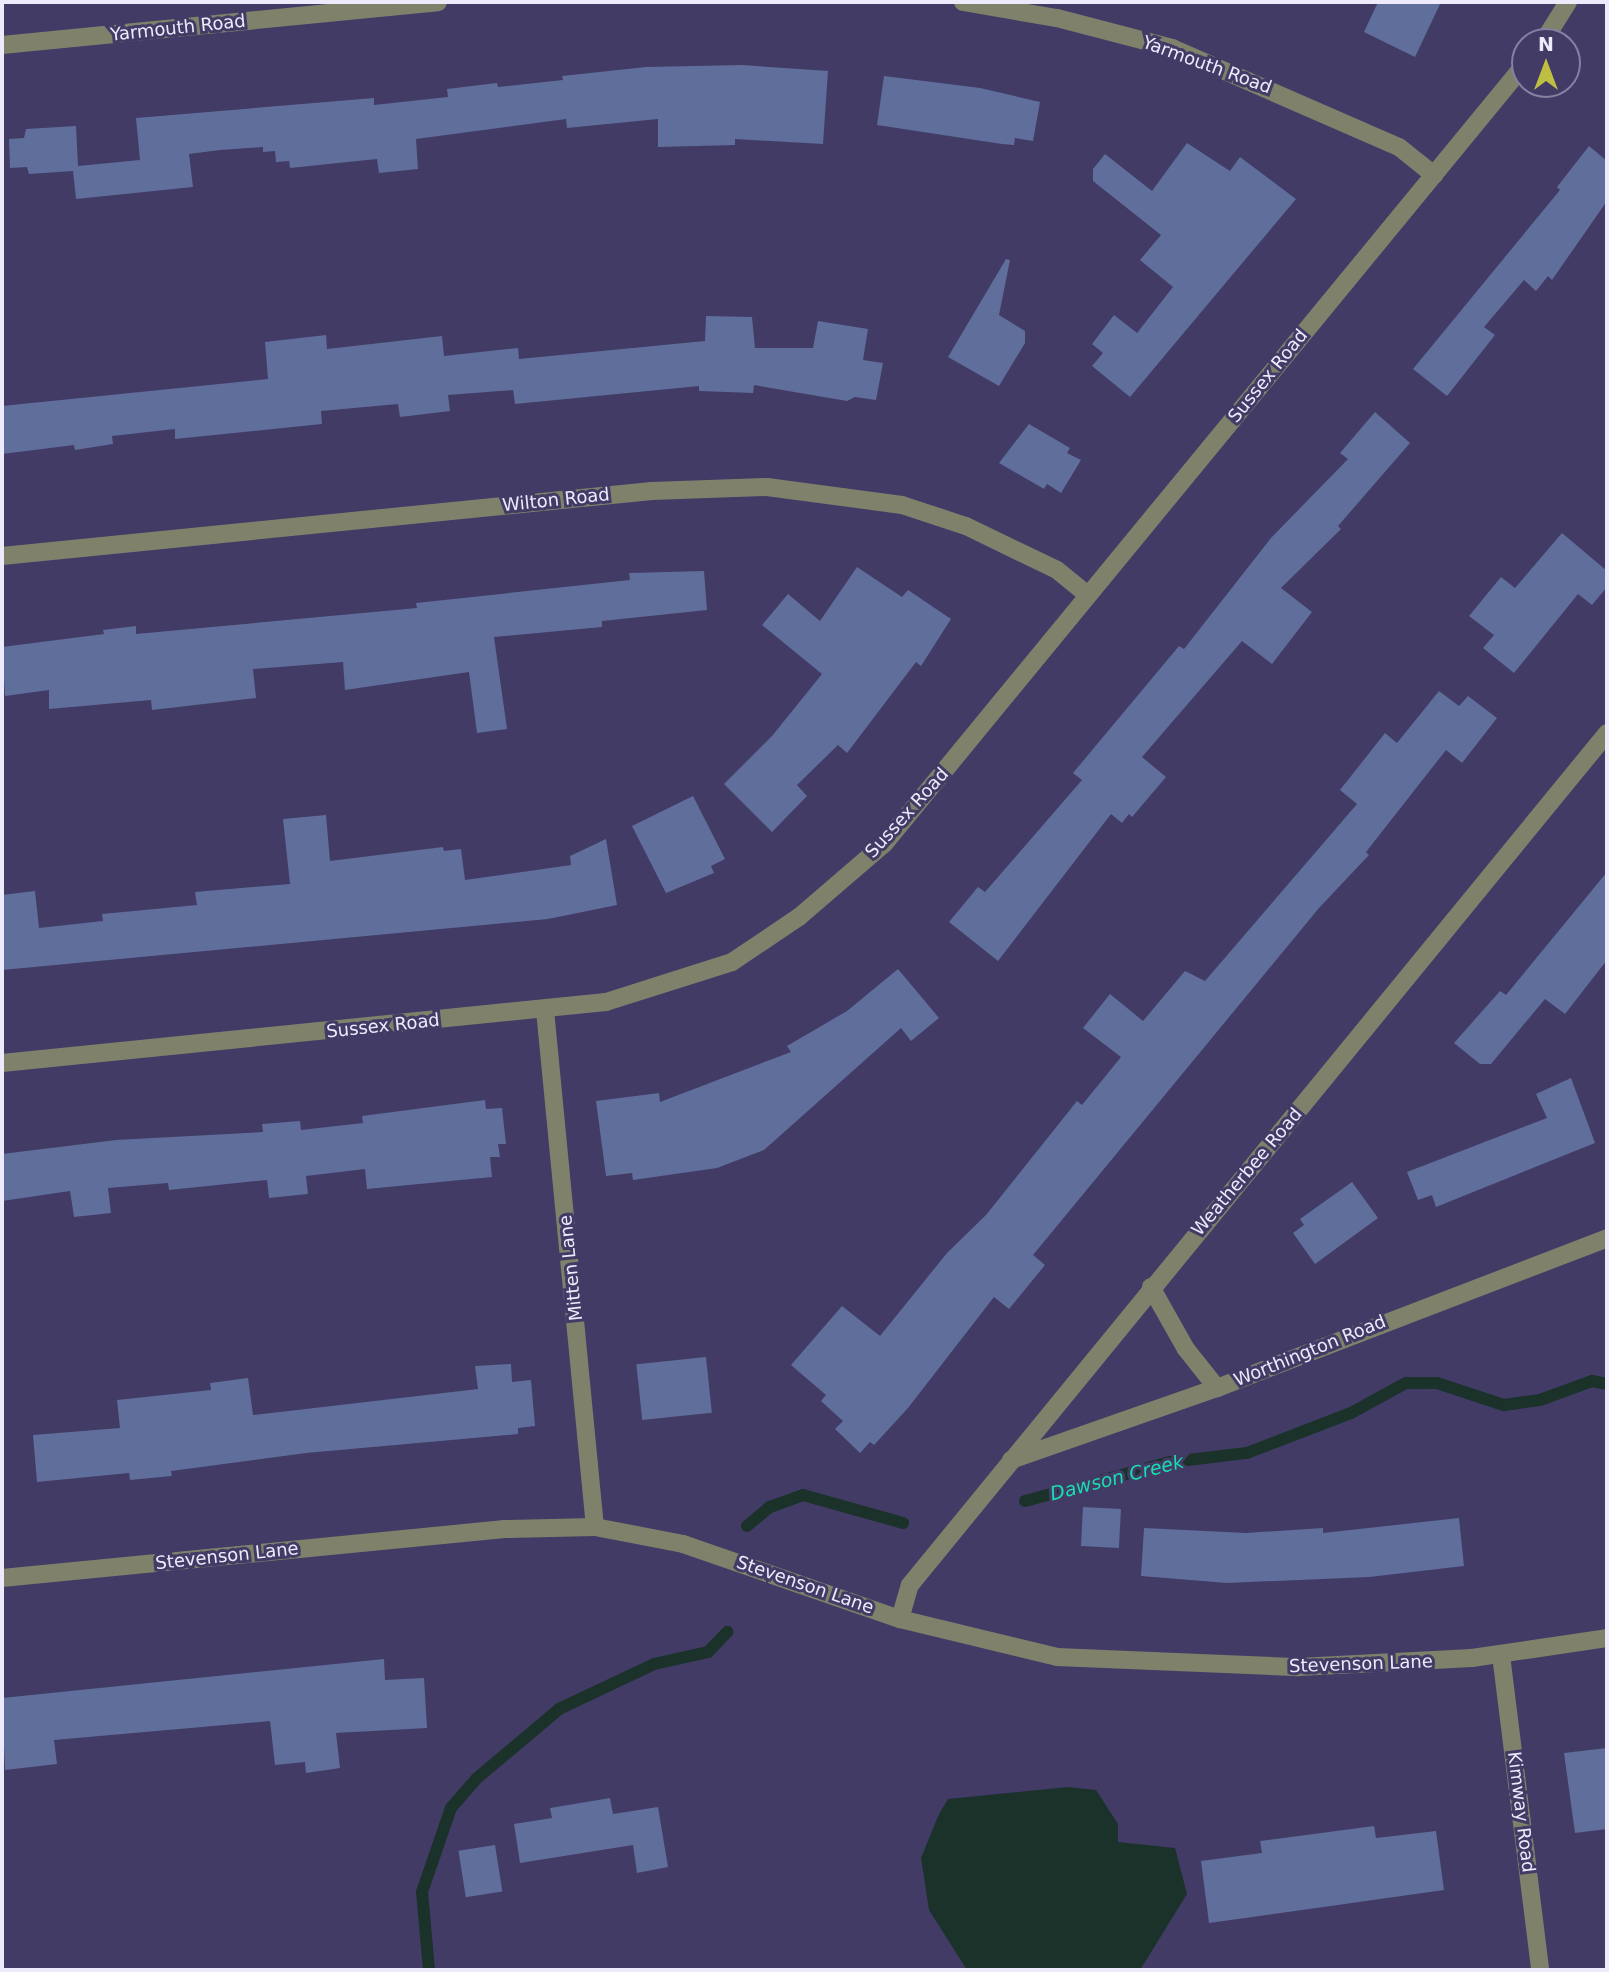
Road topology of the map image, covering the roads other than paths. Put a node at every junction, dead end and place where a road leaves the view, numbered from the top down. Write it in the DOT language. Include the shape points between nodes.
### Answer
graph roads {
  1 [pos="438,2"];
  2 [pos="963,2"];
  3 [pos="1568,2"];
  4 [pos="1552,28"];
  5 [pos="2,45"];
  6 [pos="1511,81"];
  7 [pos="1434,175"];
  8 [pos="2,556"];
  9 [pos="1088,595"];
  10 [pos="1607,733"];
  11 [pos="545,1010"];
  12 [pos="2,1063"];
  13 [pos="1607,1238"];
  14 [pos="1151,1287"];
  15 [pos="1217,1388"];
  16 [pos="1011,1460"];
  17 [pos="595,1527"];
  18 [pos="2,1578"];
  19 [pos="900,1619"];
  20 [pos="1607,1639"];
  21 [pos="1501,1655"];
  22 [pos="1540,1970"];
  1 -- 5 [label="street, Yarmouth Road"];
  2 -- 7 [label="street, Yarmouth Road" via="1057,18 1172,48 1399,147"];
  3 -- 4 [label="street"];
  6 -- 7 [label="street, Sussex Road"];
  7 -- 9 [label="street, Sussex Road"];
  8 -- 9 [label="street, Wilton Road" via="652,491 767,487 902,505 966,526 1057,570"];
  9 -- 11 [label="street, Sussex Road" via="884,844 799,918 732,962 606,1002"];
  10 -- 14 [label="street, Weatherbee Road"];
  11 -- 12 [label="street, Sussex Road"];
  11 -- 17 [label="street, Mitten Lane"];
  13 -- 15 [label="street, Worthington Road"];
  14 -- 15 [label="street" via="1186,1349"];
  14 -- 16 [label="street, Weatherbee Road"];
  15 -- 16 [label="street, Worthington Road"];
  16 -- 19 [label="street, Weatherbee Road" via="910,1585"];
  17 -- 18 [label="street, Stevenson Lane" via="505,1529"];
  17 -- 19 [label="street, Stevenson Lane" via="683,1544"];
  19 -- 21 [label="street, Stevenson Lane" via="1010,1648 1119,1662 1299,1667"];
  20 -- 21 [label="street, Stevenson Lane"];
  21 -- 22 [label="street, Kimway Road"];
}
